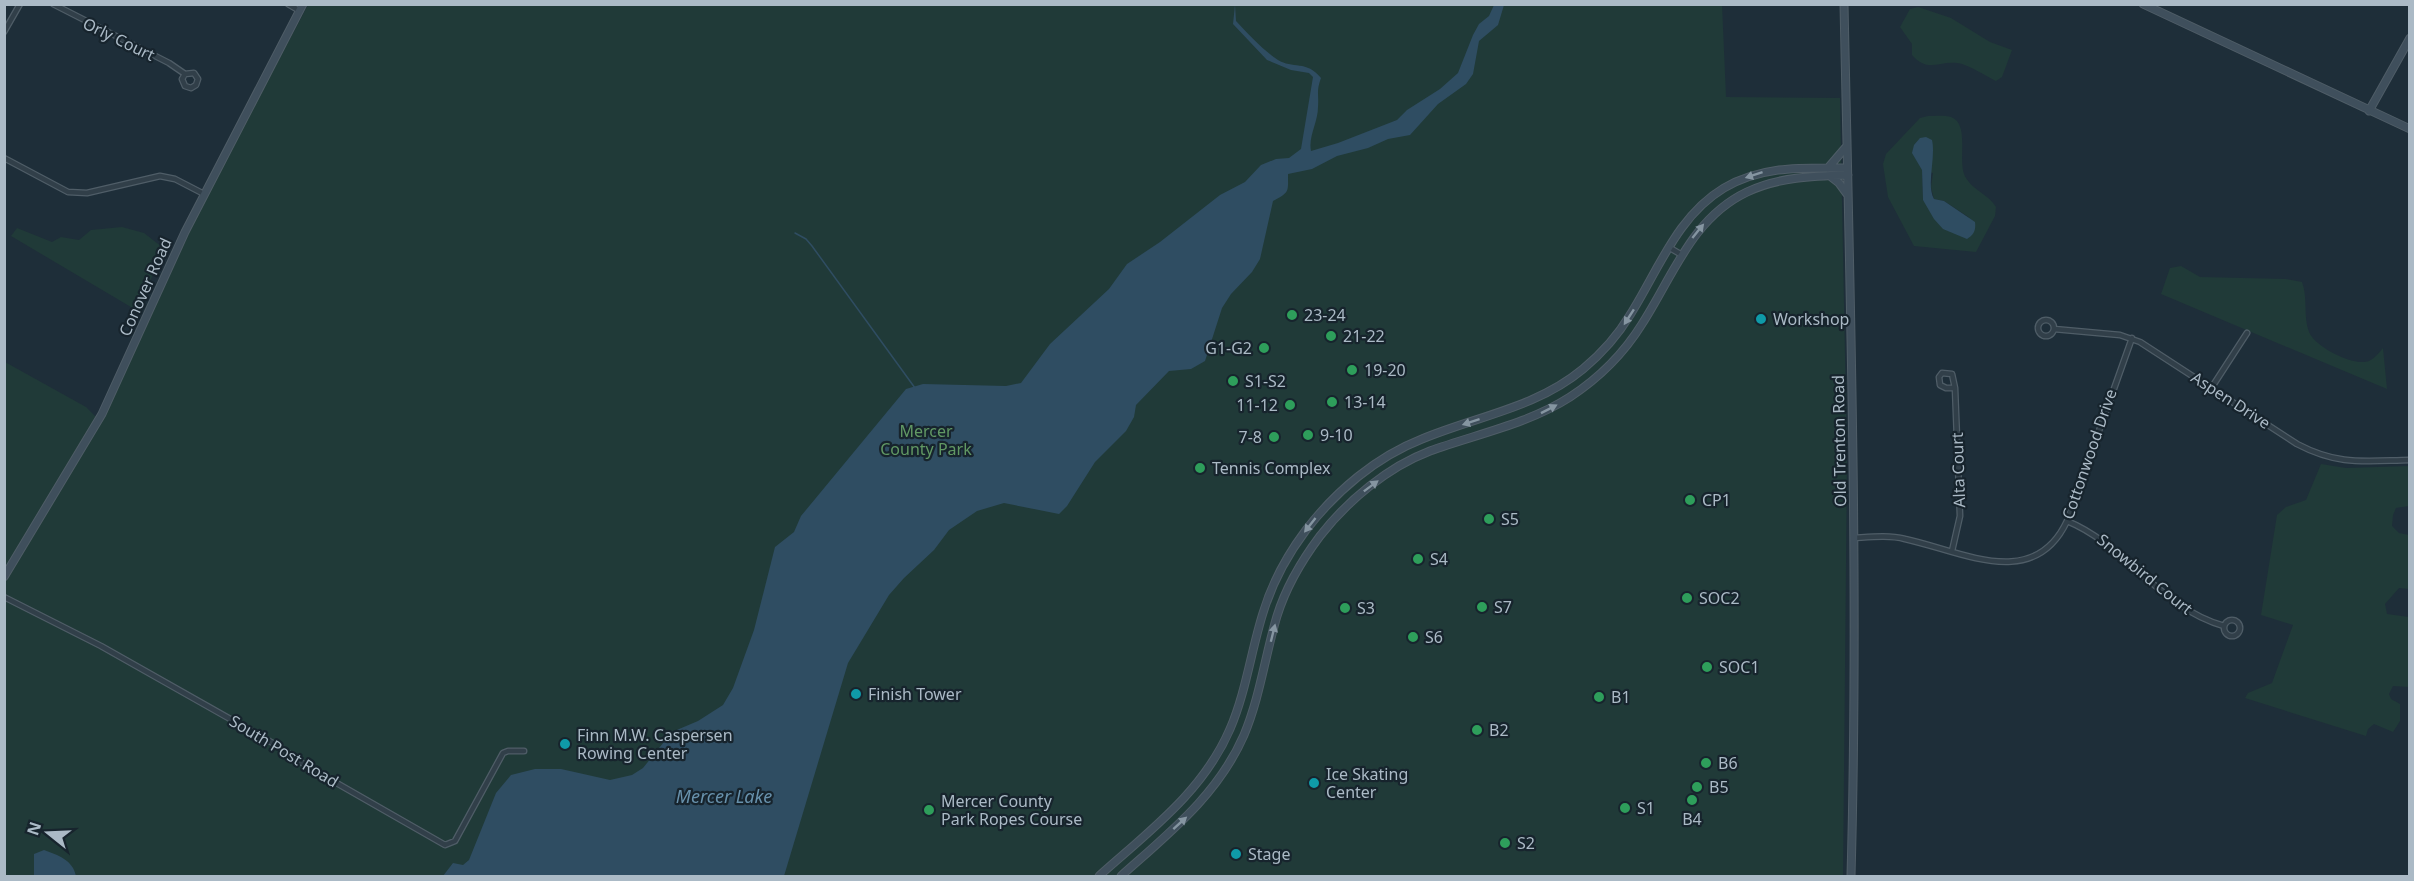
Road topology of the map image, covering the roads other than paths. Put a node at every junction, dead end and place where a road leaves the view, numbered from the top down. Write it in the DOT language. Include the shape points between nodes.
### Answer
graph roads {
  1 [pos="20,4"];
  2 [pos="53,4"];
  3 [pos="288,4"];
  4 [pos="1844,4"];
  5 [pos="2143,4"];
  6 [pos="301,8"];
  7 [pos="4,32"];
  8 [pos="2409,38"];
  9 [pos="184,74"];
  10 [pos="2369,111"];
  11 [pos="2409,129"];
  12 [pos="1847,144"];
  13 [pos="4,158"];
  14 [pos="1847,171"];
  15 [pos="1828,172"];
  16 [pos="204,194"];
  17 [pos="1848,195"];
  18 [pos="1670,248"];
  19 [pos="1682,255"];
  20 [pos="2054,329"];
  21 [pos="2247,333"];
  22 [pos="2132,338"];
  23 [pos="2212,387"];
  24 [pos="1955,388"];
  25 [pos="2409,460"];
  26 [pos="2067,521"];
  27 [pos="1854,538"];
  28 [pos="1952,551"];
  29 [pos="4,577"];
  30 [pos="4,597"];
  31 [pos="2224,626"];
  32 [pos="1253,653"];
  33 [pos="1267,656"];
  34 [pos="524,751"];
  35 [pos="1150,831"];
  36 [pos="1160,842"];
  37 [pos="1099,876"];
  38 [pos="1121,876"];
  39 [pos="1851,876"];
  1 -- 7 [label="street"];
  2 -- 9 [label="street, Orly Court"];
  3 -- 6 [label="street"];
  4 -- 12 [label="street, Old Trenton Road"];
  5 -- 10 [label="street"];
  6 -- 16 [label="street, Conover Road"];
  8 -- 10 [label="street"];
  10 -- 11 [label="street"];
  12 -- 14 [label="street, Old Trenton Road"];
  12 -- 15 [label="street"];
  13 -- 16 [label="street" via="68,192 87,193 160,176"];
  14 -- 15 [label="street"];
  14 -- 17 [label="street, Old Trenton Road"];
  15 -- 17 [label="street"];
  15 -- 18 [label="street, one-way" via="1775,169 1738,180 1696,210"];
  19 -- 15 [label="street, one-way" via="1707,221 1741,195 1775,182"];
  16 -- 29 [label="street, Conover Road" via="100,418"];
  17 -- 27 [label="street, Old Trenton Road"];
  18 -- 19 [label="street"];
  18 -- 32 [label="street, one-way" via="1619,331 1577,374 1521,406 1411,444 1376,464 1330,502 1304,532 1276,580"];
  33 -- 19 [label="street, one-way" via="1292,580 1344,508 1373,484 1414,459 1526,420 1586,386 1634,337"];
  20 -- 22 [label="street, Aspen Drive"];
  21 -- 23 [label="street"];
  22 -- 23 [label="street, Aspen Drive"];
  22 -- 26 [label="street, Cottonwood Drive"];
  23 -- 25 [label="street, Aspen Drive" via="2297,444 2324,457 2346,461"];
  24 -- 28 [label="street, Alta Court" via="1960,516"];
  26 -- 28 [label="street, Cottonwood Drive" via="2053,543 2022,561 1996,562"];
  26 -- 31 [label="street, Snowbird Court" via="2092,532 2192,614"];
  27 -- 28 [label="street, Cottonwood Drive" via="1904,538"];
  27 -- 39 [label="street, Old Trenton Road"];
  30 -- 34 [label="street, South Post Road" via="101,646 445,845 455,841 503,753"];
  32 -- 33 [label="street"];
  32 -- 35 [label="street" via="1235,716 1213,762 1182,802"];
  36 -- 33 [label="street, one-way" via="1192,812 1225,770 1249,722"];
  35 -- 36 [label="street"];
  35 -- 37 [label="street"];
  36 -- 38 [label="street"];
}
